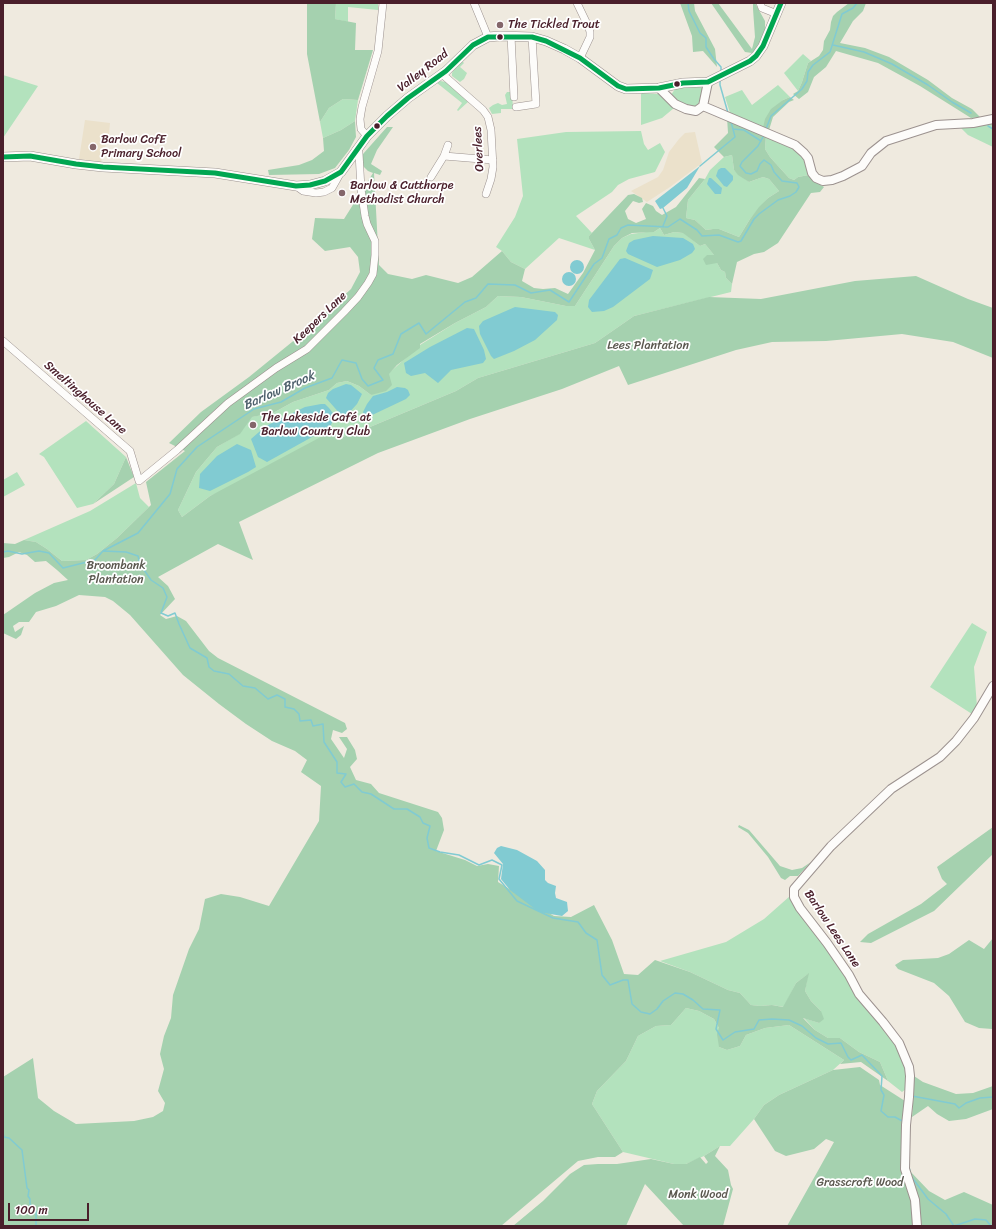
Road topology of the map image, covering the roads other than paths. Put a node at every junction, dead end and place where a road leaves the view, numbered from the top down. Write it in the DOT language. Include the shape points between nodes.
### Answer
graph roads {
  1 [pos="383,3"];
  2 [pos="474,3"];
  3 [pos="577,3"];
  4 [pos="781,3"];
  5 [pos="761,5"];
  6 [pos="776,14"];
  7 [pos="772,24"];
  8 [pos="511,36"];
  9 [pos="488,37"];
  10 [pos="532,37"];
  11 [pos="580,58"];
  12 [pos="442,74"];
  13 [pos="708,82"];
  14 [pos="659,88"];
  15 [pos="514,97"];
  16 [pos="703,106"];
  17 [pos="516,107"];
  18 [pos="993,119"];
  19 [pos="368,136"];
  20 [pos="448,145"];
  21 [pos="356,150"];
  22 [pos="444,156"];
  23 [pos="3,157"];
  24 [pos="492,160"];
  25 [pos="431,177"];
  26 [pos="486,194"];
  27 [pos="3,341"];
  28 [pos="139,481"];
  29 [pos="993,686"];
  30 [pos="917,1226"];
  1 -- 19 [label="street" via="378,51 360,119 361,129"];
  2 -- 9 [label="street"];
  3 -- 11 [label="street" via="590,32"];
  4 -- 6 [label="main road"];
  5 -- 6 [label="street"];
  5 -- 7 [label="street"];
  6 -- 7 [label="main road"];
  7 -- 13 [label="main road" via="756,56"];
  8 -- 9 [label="main road, Valley Road"];
  8 -- 10 [label="main road, Valley Road"];
  8 -- 15 [label="street"];
  9 -- 12 [label="main road, Valley Road" via="473,45"];
  10 -- 11 [label="main road, Valley Road"];
  10 -- 17 [label="street" via="536,104"];
  11 -- 14 [label="main road, Valley Road" via="622,88"];
  12 -- 19 [label="main road, Valley Road" via="384,118"];
  12 -- 24 [label="street, Overlees" via="488,117"];
  13 -- 14 [label="main road, Valley Road" via="683,83"];
  13 -- 16 [label="street"];
  14 -- 16 [label="street" via="675,104 686,109 696,111"];
  16 -- 18 [label="street" via="795,145 808,158 812,173 823,181 843,176 862,166 871,153 886,140 936,125"];
  19 -- 21 [label="main road, Valley Road"];
  20 -- 22 [label="street"];
  21 -- 23 [label="main road, Valley Road" via="340,172 324,181 296,186 215,173 96,166 30,156"];
  21 -- 28 [label="street, Keepers Lane" via="360,153 365,216 375,241 373,274 368,283 358,297 307,349 228,403"];
  22 -- 24 [label="street"];
  22 -- 25 [label="street"];
  24 -- 26 [label="street, Overlees" via="492,179"];
  27 -- 28 [label="street, Smeltinghouse Lane" via="130,452"];
  29 -- 30 [label="street, Barlow Lees Lane" via="974,718 940,757 891,789 831,846 794,890 794,897 800,908 849,975 859,994 899,1043 909,1067 905,1169 915,1200"];
}
